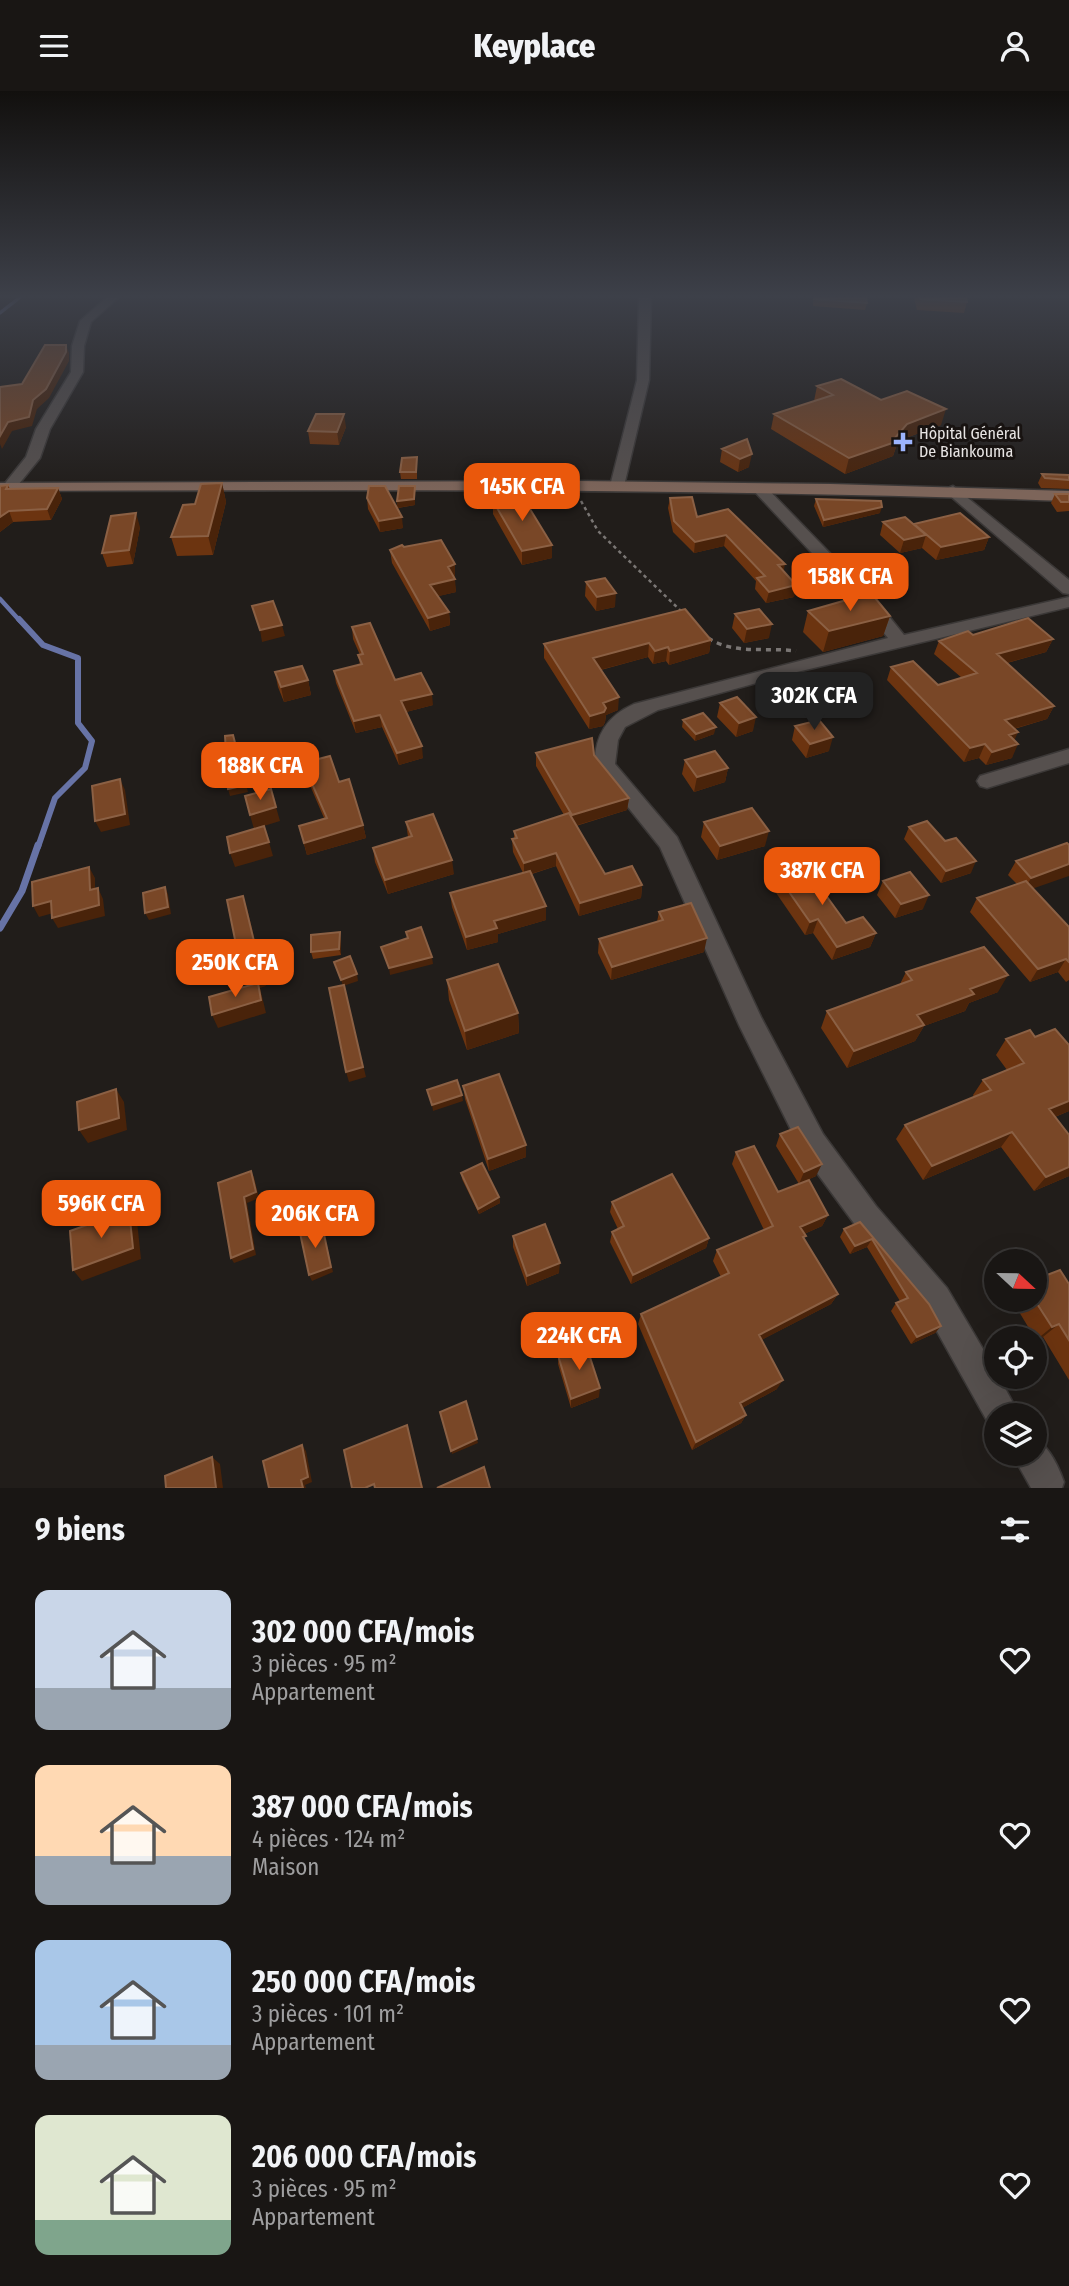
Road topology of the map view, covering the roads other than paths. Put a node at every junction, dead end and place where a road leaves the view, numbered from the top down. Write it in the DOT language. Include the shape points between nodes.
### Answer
graph roads {
  1 [pos="77,363"];
  2 [pos="643,363"];
  3 [pos="617,486"];
  4 [pos="4,487"];
  5 [pos="759,488"];
  6 [pos="953,491"];
  7 [pos="1069,496"];
  8 [pos="1069,589"];
  9 [pos="1069,601"];
  10 [pos="900,642"];
  11 [pos="1069,756"];
  12 [pos="987,781"];
  13 [pos="996,1403"];
  14 [pos="1037,1466"];
  15 [pos="1047,1482"];
  1 -- 4 [label="street" via="33,458"];
  2 -- 3 [label="street"];
  3 -- 4 [label="street"];
  3 -- 5 [label="street"];
  5 -- 6 [label="street"];
  5 -- 10 [label="street"];
  6 -- 7 [label="street"];
  6 -- 8 [label="street"];
  9 -- 10 [label="street"];
  10 -- 13 [label="street" via="760,675 623,718 609,737 605,766 669,843 752,1025 813,1144 936,1299"];
  11 -- 12 [label="street"];
  14 -- 15 [label="street"];
}
